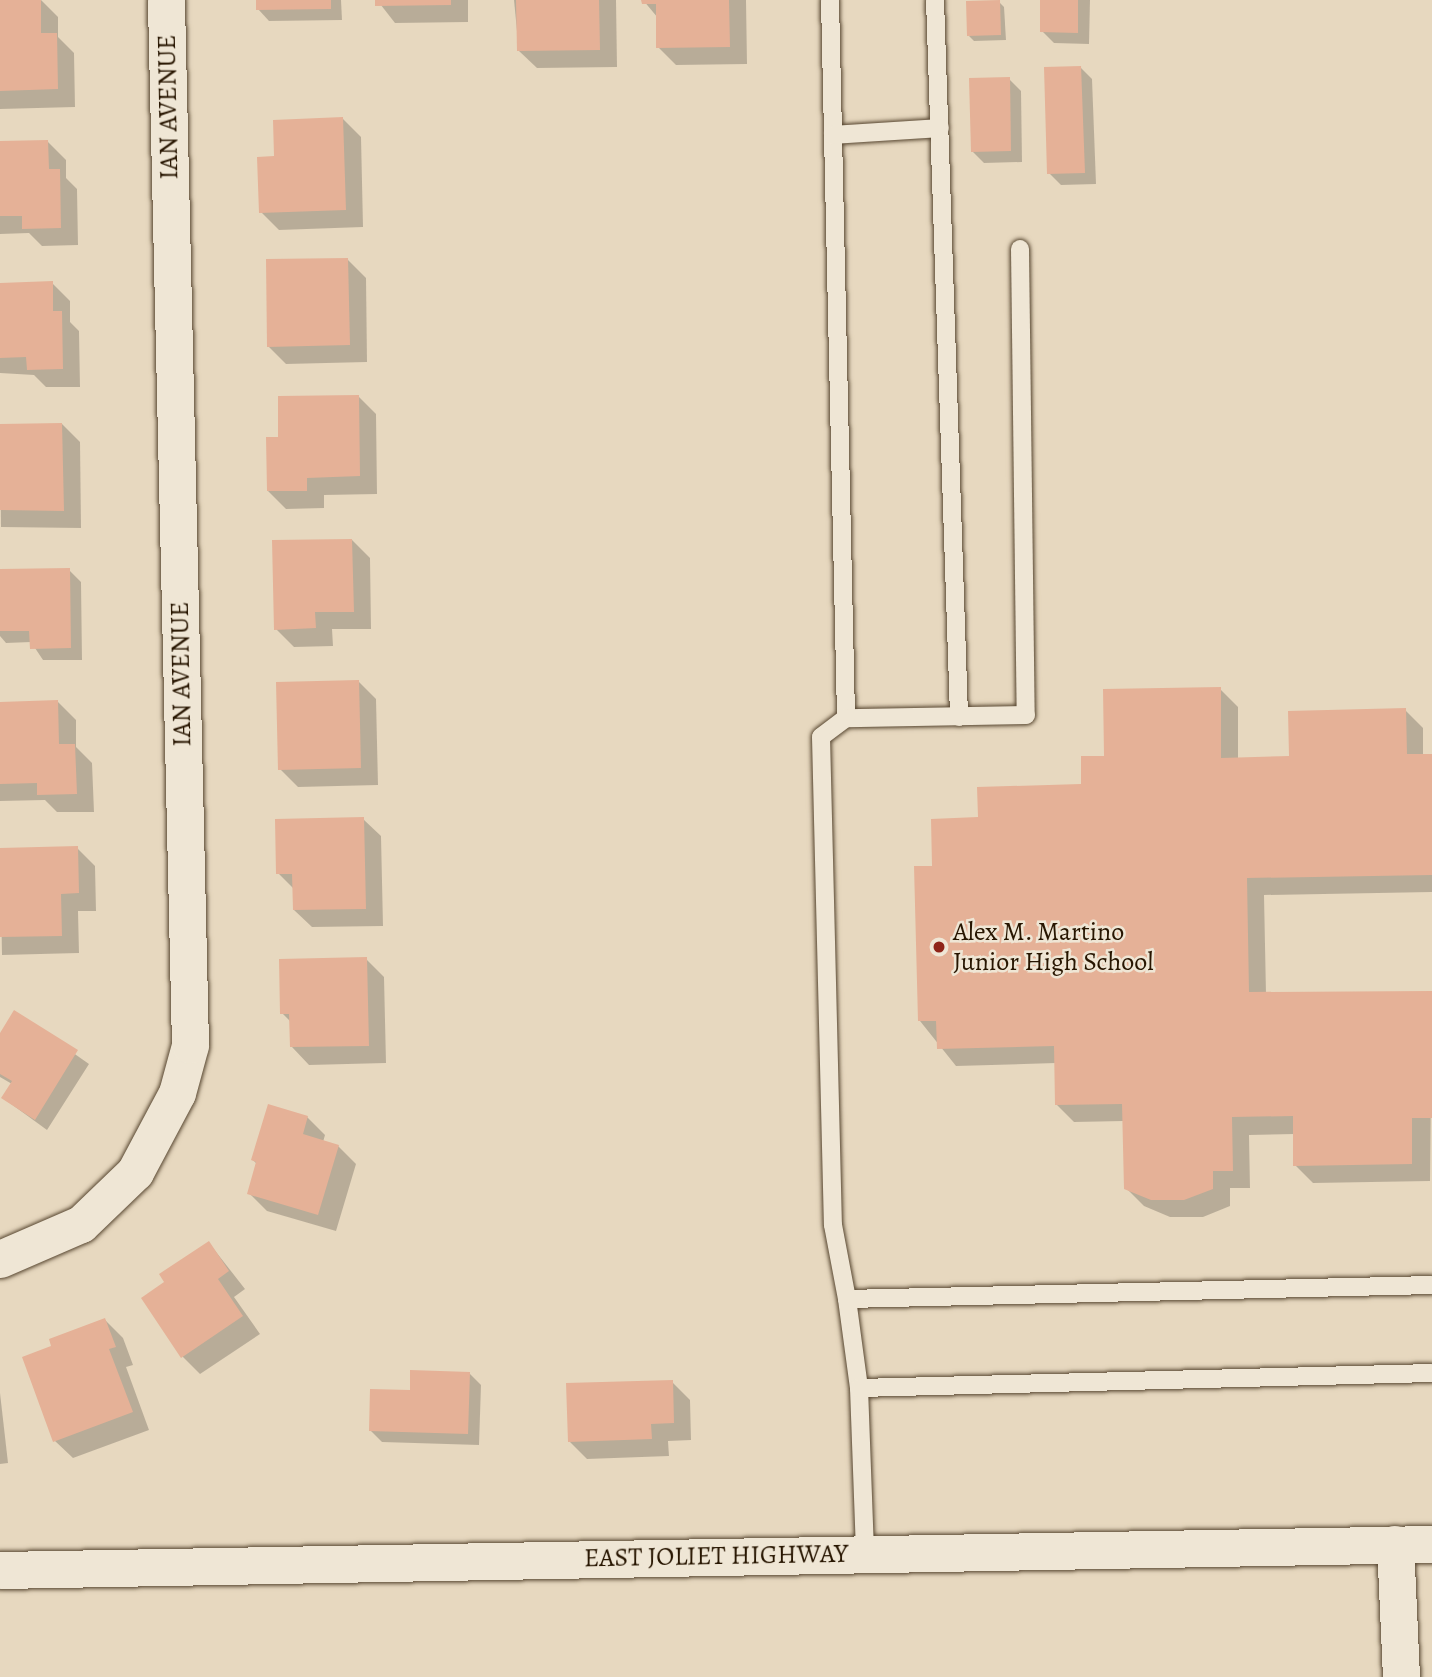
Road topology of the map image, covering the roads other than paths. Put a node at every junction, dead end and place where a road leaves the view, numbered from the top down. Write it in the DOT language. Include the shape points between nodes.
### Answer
graph roads {
  1 [pos="166,0"];
  2 [pos="830,0"];
  3 [pos="935,0"];
  4 [pos="940,128"];
  5 [pos="833,135"];
  6 [pos="1020,249"];
  7 [pos="959,717"];
  8 [pos="846,718"];
  9 [pos="0,1258"];
  10 [pos="1432,1285"];
  11 [pos="847,1298"];
  12 [pos="1432,1373"];
  13 [pos="859,1388"];
  14 [pos="1395,1544"];
  15 [pos="1432,1544"];
  16 [pos="865,1553"];
  17 [pos="0,1570"];
  18 [pos="1401,1677"];
  1 -- 9 [label="street, IAN AVENUE" via="190,1045 177,1093 135,1172 81,1224"];
  2 -- 5 [label="lane"];
  3 -- 4 [label="lane"];
  4 -- 5 [label="lane"];
  4 -- 7 [label="lane"];
  5 -- 8 [label="lane"];
  6 -- 7 [label="lane" via="1026,715"];
  7 -- 8 [label="lane"];
  8 -- 11 [label="lane" via="821,737 834,1226"];
  10 -- 11 [label="lane"];
  11 -- 13 [label="lane"];
  12 -- 13 [label="lane"];
  13 -- 16 [label="lane"];
  14 -- 15 [label="street, EAST JOLIET HIGHWAY"];
  14 -- 16 [label="street, EAST JOLIET HIGHWAY"];
  14 -- 18 [label="street"];
  16 -- 17 [label="street, EAST JOLIET HIGHWAY"];
}
